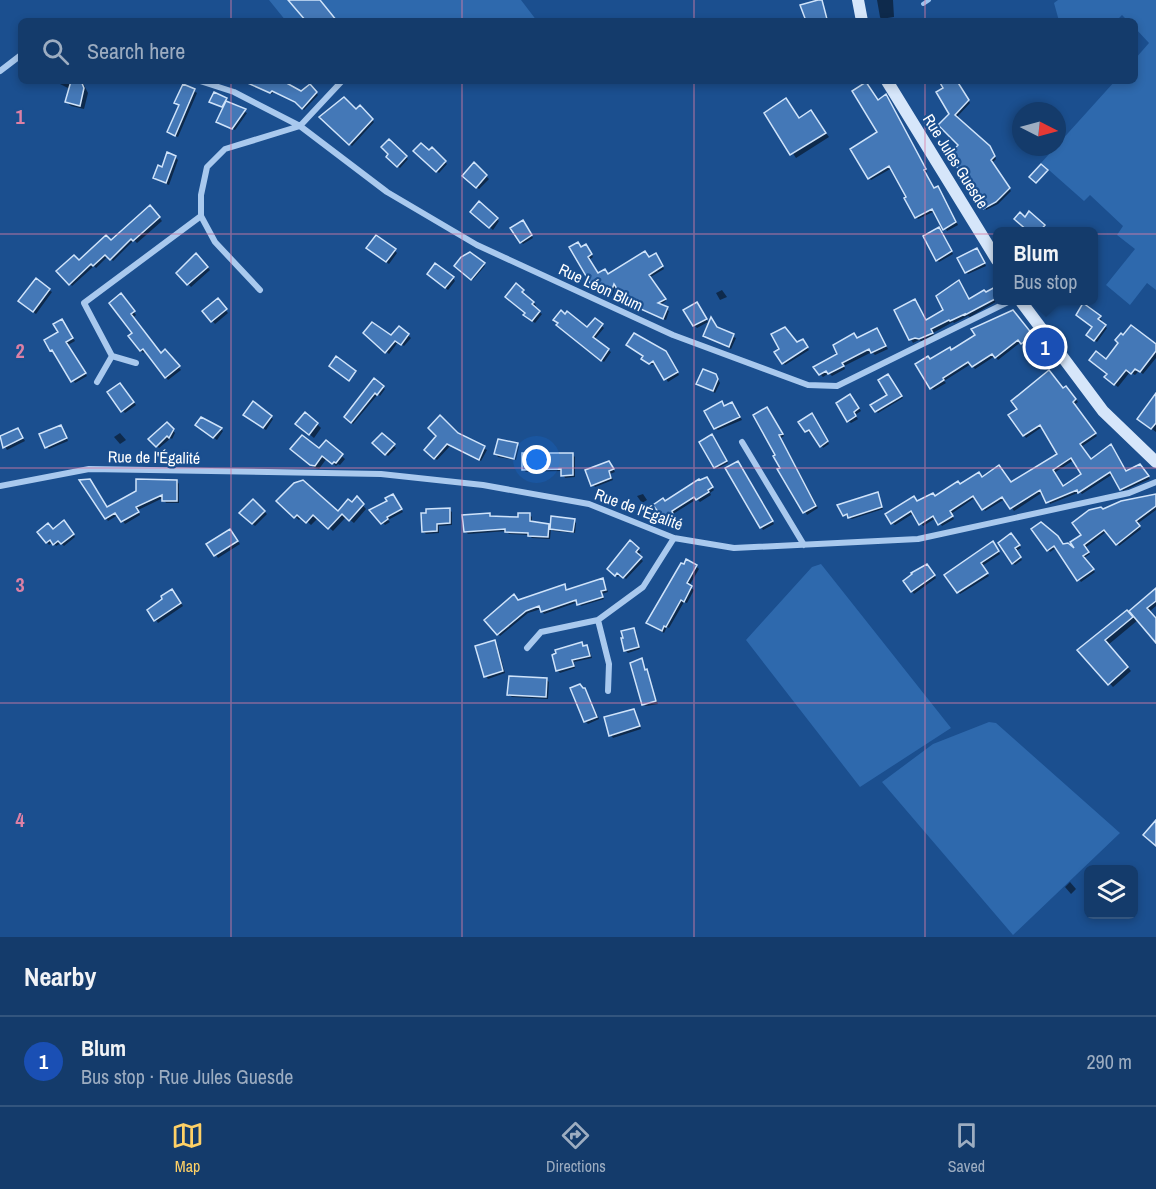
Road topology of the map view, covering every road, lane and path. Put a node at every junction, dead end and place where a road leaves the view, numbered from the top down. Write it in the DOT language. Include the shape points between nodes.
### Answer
graph roads {
  1 [pos="858,0"];
  2 [pos="861,18"];
  3 [pos="18,57"];
  4 [pos="0,70"];
  5 [pos="209,84"];
  6 [pos="339,84"];
  7 [pos="889,84"];
  8 [pos="300,126"];
  9 [pos="201,216"];
  10 [pos="993,253"];
  11 [pos="260,290"];
  12 [pos="1002,305"];
  13 [pos="1024,305"];
  14 [pos="112,356"];
  15 [pos="136,363"];
  16 [pos="97,381"];
  17 [pos="742,442"];
  18 [pos="1156,462"];
  19 [pos="1156,482"];
  20 [pos="0,486"];
  21 [pos="674,538"];
  22 [pos="804,545"];
  23 [pos="598,620"];
  24 [pos="527,648"];
  25 [pos="608,692"];
  1 -- 2 [label="street"];
  3 -- 4 [label="street"];
  5 -- 8 [label="street, Rue Léon Blum" via="234,92"];
  6 -- 8 [label="street"];
  7 -- 10 [label="street, Rue Jules Guesde"];
  8 -- 9 [label="street" via="225,149 207,167"];
  8 -- 12 [label="street, Rue Léon Blum" via="387,192 477,245 673,335 808,385 837,386"];
  9 -- 11 [label="street" via="215,242"];
  9 -- 14 [label="street" via="84,303"];
  13 -- 18 [label="street" via="1103,411"];
  14 -- 15 [label="street"];
  14 -- 16 [label="street"];
  17 -- 22 [label="street"];
  19 -- 22 [label="street, Rue de l'Égalité" via="1129,493 918,539"];
  20 -- 21 [label="street, Rue de l'Égalité" via="89,469 381,474 483,485 589,504"];
  21 -- 22 [label="street, Rue de l'Égalité" via="734,548"];
  21 -- 23 [label="street" via="643,587"];
  23 -- 24 [label="street" via="541,632"];
  23 -- 25 [label="street" via="609,664"];
}
